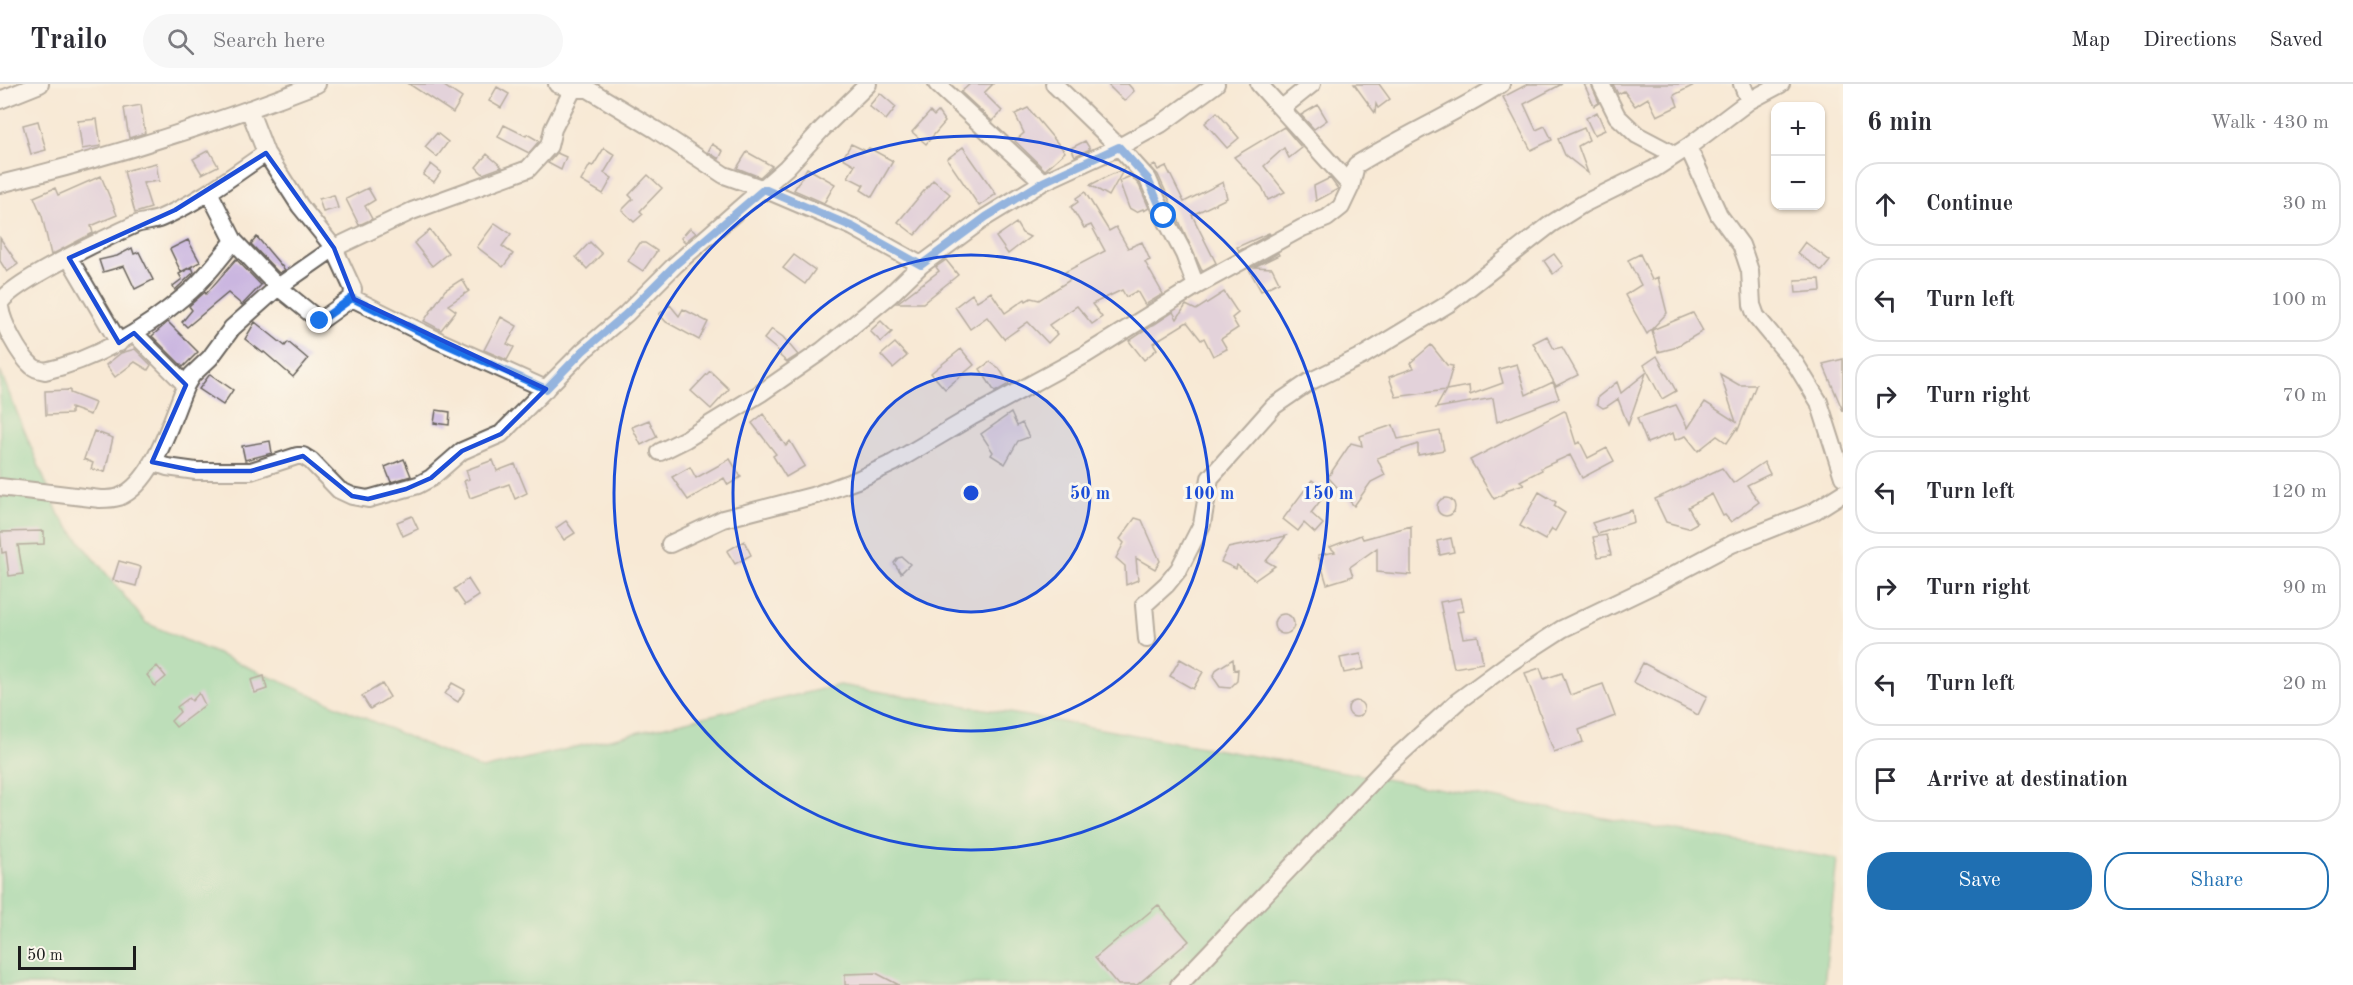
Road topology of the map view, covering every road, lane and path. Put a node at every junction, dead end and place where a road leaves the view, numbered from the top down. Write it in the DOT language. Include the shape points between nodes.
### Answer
graph roads {
  1 [pos="40,84"];
  2 [pos="868,84"];
  3 [pos="937,84"];
  4 [pos="1054,84"];
  5 [pos="1215,84"];
  6 [pos="1259,84"];
  7 [pos="1312,84"];
  8 [pos="1501,84"];
  9 [pos="1601,84"];
  10 [pos="1742,84"];
  11 [pos="1780,84"];
  12 [pos="312,85"];
  13 [pos="565,87"];
  14 [pos="0,100"];
  15 [pos="1749,101"];
  16 [pos="1282,108"];
  17 [pos="249,109"];
  18 [pos="1119,147"];
  19 [pos="1682,151"];
  20 [pos="266,153"];
  21 [pos="1043,182"];
  22 [pos="0,184"];
  23 [pos="1351,186"];
  24 [pos="764,189"];
  25 [pos="208,192"];
  26 [pos="234,241"];
  27 [pos="334,248"];
  28 [pos="69,258"];
  29 [pos="921,265"];
  30 [pos="1196,286"];
  31 [pos="278,287"];
  32 [pos="352,298"];
  33 [pos="0,305"];
  34 [pos="134,333"];
  35 [pos="118,343"];
  36 [pos="186,385"];
  37 [pos="546,389"];
  38 [pos="660,452"];
  39 [pos="152,462"];
  40 [pos="1843,477"];
  41 [pos="0,487"];
  42 [pos="1843,493"];
  43 [pos="670,544"];
  44 [pos="1147,639"];
  45 [pos="1179,985"];
  1 -- 14 [label="street"];
  2 -- 24 [label="street"];
  3 -- 21 [label="street"];
  4 -- 18 [label="street"];
  5 -- 18 [label="street" via="1182,110"];
  6 -- 16 [label="street"];
  7 -- 16 [label="street"];
  8 -- 23 [label="street" via="1356,165"];
  9 -- 19 [label="street" via="1617,116 1637,135"];
  10 -- 15 [label="street"];
  11 -- 15 [label="street"];
  12 -- 17 [label="street"];
  13 -- 24 [label="street" via="588,89 724,175"];
  13 -- 27 [label="street" via="549,146 528,170 412,211"];
  15 -- 19 [label="street"];
  16 -- 23 [label="street"];
  17 -- 20 [label="street"];
  17 -- 22 [label="street" via="117,153"];
  18 -- 21 [label="street"];
  18 -- 30 [label="street" via="1148,179"];
  19 -- 40 [label="street" via="1741,245 1750,271 1756,316 1795,363 1819,402"];
  19 -- 44 [label="street" via="1583,204 1448,304 1364,356 1309,382 1274,406 1210,478 1202,524 1179,569 1144,605"];
  20 -- 25 [label="street"];
  20 -- 27 [label="street" via="300,206"];
  21 -- 29 [label="street" via="986,217"];
  23 -- 30 [label="street" via="1341,207 1327,218"];
  24 -- 29 [label="street" via="853,227"];
  24 -- 37 [label="street" via="675,265"];
  25 -- 26 [label="street"];
  25 -- 28 [label="street" via="159,219 135,224"];
  26 -- 31 [label="street"];
  26 -- 34 [label="street" via="188,294"];
  27 -- 31 [label="street"];
  27 -- 32 [label="street" via="353,289"];
  28 -- 33 [label="street" via="4,296"];
  28 -- 35 [label="street"];
  29 -- 38 [label="street" via="823,350"];
  30 -- 43 [label="street" via="1085,355 893,463 816,495 723,519"];
  31 -- 32 [label="street" via="320,321"];
  31 -- 36 [label="street" via="231,328"];
  32 -- 37 [label="street"];
  33 -- 35 [label="street" via="2,318 33,368 56,369"];
  34 -- 35 [label="street"];
  34 -- 36 [label="street"];
  36 -- 39 [label="street"];
  37 -- 39 [label="street" via="501,434 462,452 431,478 368,499 339,490 303,456 250,471 196,471"];
  39 -- 41 [label="street" via="138,483 116,498"];
  42 -- 45 [label="street" via="1813,512 1732,544 1562,629 1458,701 1389,764"];
}
